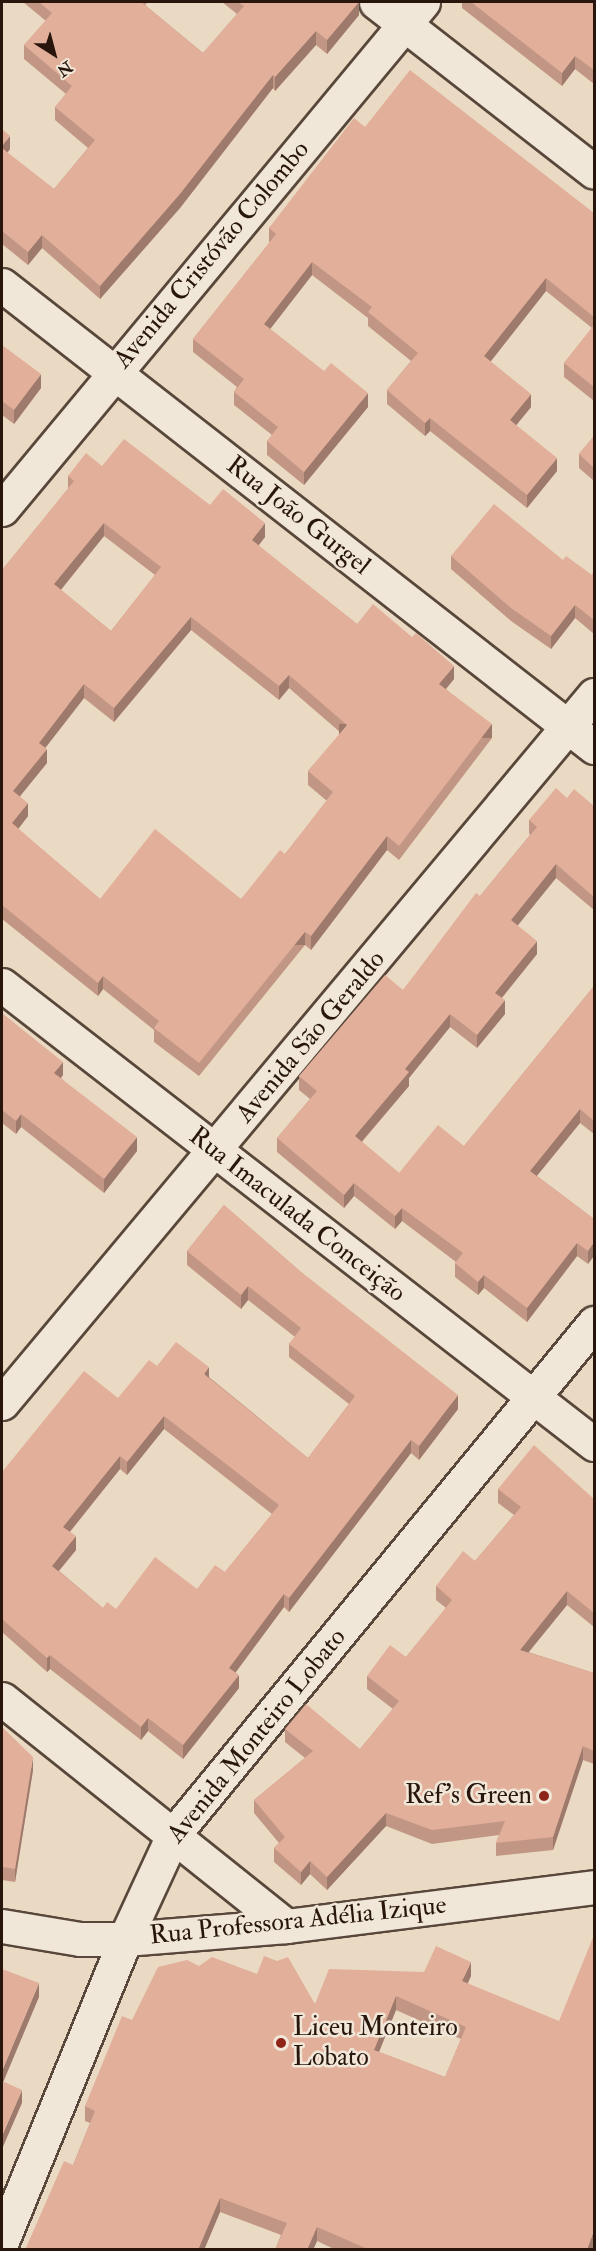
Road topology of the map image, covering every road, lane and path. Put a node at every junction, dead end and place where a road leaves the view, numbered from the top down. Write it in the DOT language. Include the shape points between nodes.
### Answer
graph roads {
  1 [pos="376,2"];
  2 [pos="413,13"];
  3 [pos="594,172"];
  4 [pos="2,285"];
  5 [pos="114,374"];
  6 [pos="2,509"];
  7 [pos="594,695"];
  8 [pos="582,738"];
  9 [pos="2,985"];
  10 [pos="215,1152"];
  11 [pos="594,1323"];
  12 [pos="533,1398"];
  13 [pos="2,1403"];
  14 [pos="594,1444"];
  15 [pos="2,1699"];
  16 [pos="172,1835"];
  17 [pos="594,1887"];
  18 [pos="2,1926"];
  19 [pos="286,1926"];
  20 [pos="125,1938"];
  21 [pos="2,2241"];
  1 -- 2 [label="street"];
  2 -- 3 [label="street"];
  2 -- 5 [label="street, Avenida Cristóvão Colombo"];
  4 -- 5 [label="street, Rua João Gurgel"];
  5 -- 6 [label="street, Avenida Cristóvão Colombo"];
  5 -- 8 [label="street, Rua João Gurgel"];
  7 -- 8 [label="street, Avenida São Geraldo"];
  8 -- 10 [label="street, Avenida São Geraldo"];
  9 -- 10 [label="street, Rua Imaculada Conceição"];
  10 -- 12 [label="street, Rua Imaculada Conceição"];
  10 -- 13 [label="street, Avenida São Geraldo"];
  11 -- 12 [label="street, Avenida Monteiro Lobato"];
  12 -- 14 [label="street, Rua Imaculada Conceição"];
  12 -- 16 [label="street, Avenida Monteiro Lobato"];
  15 -- 16 [label="street"];
  16 -- 19 [label="street"];
  16 -- 20 [label="street, Avenida Monteiro Lobato"];
  17 -- 19 [label="street, Rua Professora Adélia Izique"];
  18 -- 20 [label="street, Rua Professora Adélia Izique" via="80,1939"];
  19 -- 20 [label="street, Rua Professora Adélia Izique"];
  20 -- 21 [label="street, Avenida Monteiro Lobato"];
}
